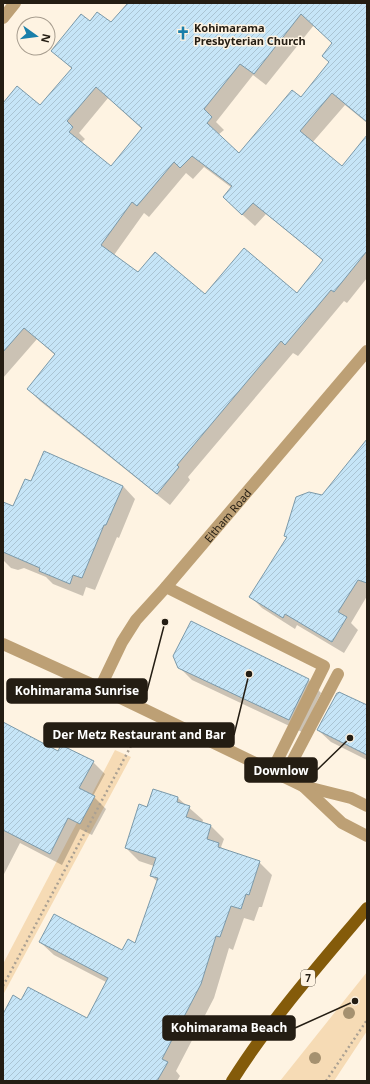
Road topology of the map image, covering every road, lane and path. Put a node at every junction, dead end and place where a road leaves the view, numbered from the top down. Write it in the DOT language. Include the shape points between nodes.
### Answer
graph roads {
  1 [pos="15,3"];
  2 [pos="3,18"];
  3 [pos="367,351"];
  4 [pos="166,587"];
  5 [pos="3,644"];
  6 [pos="338,674"];
  7 [pos="100,688"];
  8 [pos="149,712"];
  9 [pos="272,771"];
  10 [pos="284,777"];
  11 [pos="303,786"];
  12 [pos="367,806"];
  13 [pos="367,836"];
  14 [pos="367,908"];
  15 [pos="3,986"];
  16 [pos="367,1020"];
  17 [pos="232,1081"];
  18 [pos="326,1081"];
  1 -- 2 [label="street"];
  3 -- 4 [label="street, Eltham Road"];
  4 -- 7 [label="street, Eltham Road" via="136,620 122,642"];
  4 -- 9 [label="street" via="324,666"];
  5 -- 7 [label="street"];
  6 -- 10 [label="street"];
  7 -- 8 [label="street"];
  8 -- 9 [label="street"];
  8 -- 15 [label="path"];
  9 -- 10 [label="street"];
  10 -- 11 [label="street"];
  11 -- 12 [label="street" via="351,798"];
  11 -- 13 [label="street" via="342,823"];
  14 -- 17 [label="main road, 7" via="275,1018"];
  16 -- 18 [label="path"];
}
